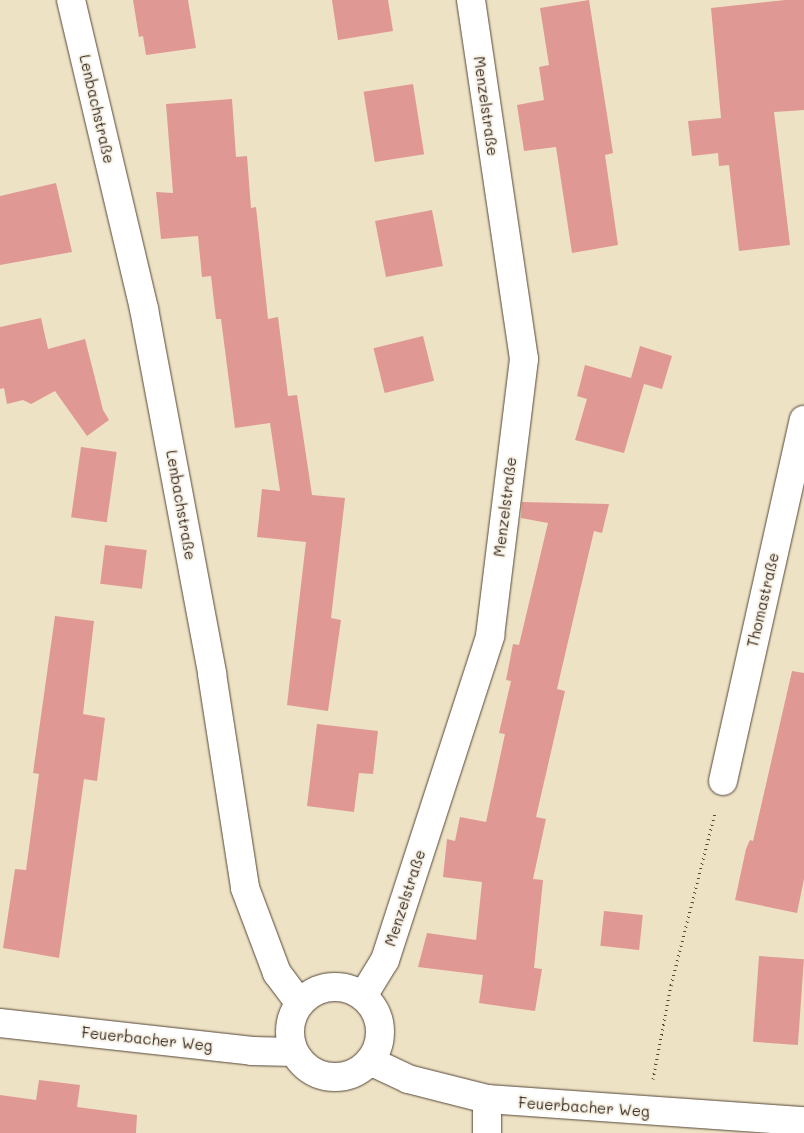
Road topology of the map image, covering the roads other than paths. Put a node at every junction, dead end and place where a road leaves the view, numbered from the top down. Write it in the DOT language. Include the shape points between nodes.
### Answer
graph roads {
  1 [pos="72,0"];
  2 [pos="471,0"];
  3 [pos="804,420"];
  4 [pos="723,781"];
  5 [pos="363,996"];
  6 [pos="300,1003"];
  7 [pos="0,1022"];
  8 [pos="294,1052"];
  9 [pos="370,1061"];
  10 [pos="488,1099"];
  11 [pos="804,1121"];
  12 [pos="487,1133"];
  1 -- 6 [label="street, Lenbachstraße" via="144,309 212,674 245,888 276,973"];
  2 -- 5 [label="street, Menzelstraße" via="524,359 490,636 385,960"];
  3 -- 4 [label="street, Thomastraße"];
  5 -- 6 [label="street" via="347,988 330,987 314,992"];
  5 -- 9 [label="street" via="375,1010 380,1027 378,1046"];
  6 -- 8 [label="street" via="292,1018 289,1035"];
  7 -- 8 [label="street, Feuerbacher Weg" via="252,1051"];
  8 -- 9 [label="street" via="305,1066 320,1075 338,1077 356,1072"];
  9 -- 10 [label="street, Feuerbacher Weg" via="408,1079"];
  10 -- 11 [label="street, Feuerbacher Weg"];
  10 -- 12 [label="street"];
}
